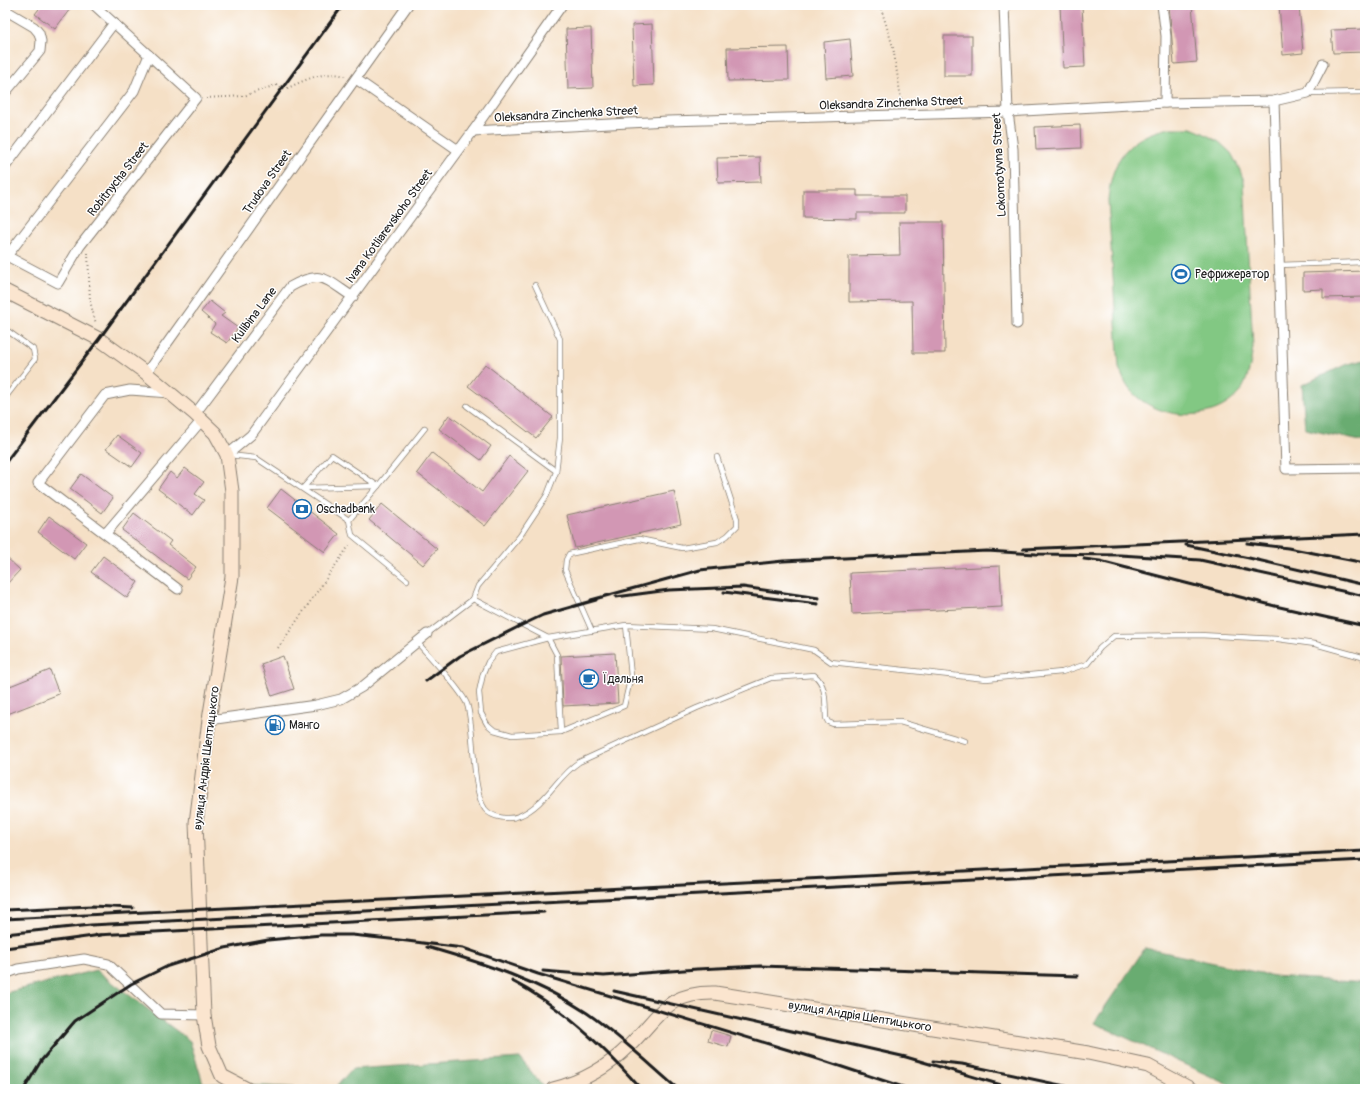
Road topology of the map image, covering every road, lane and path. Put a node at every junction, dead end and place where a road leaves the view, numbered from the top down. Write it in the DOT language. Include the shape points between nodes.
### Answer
graph roads {
  1 [pos="94,5"];
  2 [pos="408,5"];
  3 [pos="562,5"];
  4 [pos="880,5"];
  5 [pos="1004,5"];
  6 [pos="1162,5"];
  7 [pos="5,10"];
  8 [pos="114,23"];
  9 [pos="149,55"];
  10 [pos="1323,64"];
  11 [pos="356,79"];
  12 [pos="1365,92"];
  13 [pos="5,93"];
  14 [pos="1308,93"];
  15 [pos="196,98"];
  16 [pos="1274,101"];
  17 [pos="1165,104"];
  18 [pos="1008,112"];
  19 [pos="903,115"];
  20 [pos="473,131"];
  21 [pos="458,150"];
  22 [pos="5,167"];
  23 [pos="80,246"];
  24 [pos="6,256"];
  25 [pos="1365,262"];
  26 [pos="1279,265"];
  27 [pos="535,285"];
  28 [pos="5,291"];
  29 [pos="353,296"];
  30 [pos="1017,324"];
  31 [pos="5,329"];
  32 [pos="99,339"];
  33 [pos="146,373"];
  34 [pos="171,393"];
  35 [pos="5,398"];
  36 [pos="467,406"];
  37 [pos="198,417"];
  38 [pos="425,428"];
  39 [pos="227,455"];
  40 [pos="717,458"];
  41 [pos="1365,468"];
  42 [pos="556,471"];
  43 [pos="378,486"];
  44 [pos="303,488"];
  45 [pos="349,520"];
  46 [pos="106,533"];
  47 [pos="355,537"];
  48 [pos="407,580"];
  49 [pos="178,589"];
  50 [pos="473,599"];
  51 [pos="626,625"];
  52 [pos="592,631"];
  53 [pos="427,634"];
  54 [pos="548,638"];
  55 [pos="417,642"];
  56 [pos="278,648"];
  57 [pos="1365,661"];
  58 [pos="209,720"];
  59 [pos="561,732"];
  60 [pos="966,741"];
  61 [pos="5,974"];
  62 [pos="204,1015"];
  63 [pos="573,1086"];
  64 [pos="247,1089"];
  65 [pos="553,1089"];
  66 [pos="1191,1089"];
  1 -- 8 [label="street"];
  2 -- 11 [label="street, Trudova Street"];
  3 -- 20 [label="street, Ivana Kotliarevskoho Street"];
  4 -- 19 [label="path" via="893,47"];
  5 -- 18 [label="street, Lokomotyvna Street"];
  6 -- 17 [label="street" via="1166,36"];
  7 -- 13 [label="street" via="34,28 39,33 41,41 40,51"];
  8 -- 9 [label="street"];
  8 -- 22 [label="street"];
  9 -- 15 [label="street"];
  9 -- 24 [label="street, Robitnycha Street" via="134,91"];
  10 -- 14 [label="street"];
  11 -- 15 [label="path" via="340,74 325,74 301,81 286,89 276,85 244,96"];
  11 -- 21 [label="street"];
  11 -- 33 [label="street, Trudova Street"];
  12 -- 14 [label="lane"];
  14 -- 16 [label="street, Oleksandra Zinchenka Street"];
  15 -- 23 [label="street, Robitnycha Street"];
  16 -- 17 [label="street, Oleksandra Zinchenka Street"];
  16 -- 26 [label="street"];
  17 -- 18 [label="street, Oleksandra Zinchenka Street"];
  18 -- 19 [label="street, Oleksandra Zinchenka Street"];
  18 -- 30 [label="street, Lokomotyvna Street" via="1013,149"];
  19 -- 20 [label="street, Oleksandra Zinchenka Street" via="668,121"];
  20 -- 21 [label="street, Ivana Kotliarevskoho Street"];
  21 -- 29 [label="street, Ivana Kotliarevskoho Street"];
  23 -- 24 [label="street, Robitnycha Street" via="58,283"];
  23 -- 32 [label="path" via="88,252 90,301"];
  25 -- 26 [label="lane"];
  26 -- 41 [label="street" via="1286,469"];
  27 -- 42 [label="lane" via="560,338 560,438"];
  28 -- 32 [label="main road, вулиця Андрія Шептицького"];
  29 -- 37 [label="street, Kulibina Lane" via="322,277 312,276 290,287"];
  29 -- 39 [label="street, Ivana Kotliarevskoho Street" via="251,435"];
  31 -- 35 [label="lane" via="33,349 35,359"];
  32 -- 33 [label="main road, вулиця Андрія Шептицького"];
  33 -- 34 [label="main road, вулиця Андрія Шептицького"];
  34 -- 37 [label="main road, вулиця Андрія Шептицького"];
  34 -- 46 [label="street" via="130,390 105,395 38,483"];
  36 -- 42 [label="lane"];
  37 -- 39 [label="main road, вулиця Андрія Шептицького" via="215,433"];
  37 -- 46 [label="street"];
  38 -- 43 [label="lane"];
  39 -- 44 [label="lane" via="256,458"];
  39 -- 58 [label="main road, вулиця Андрія Шептицького" via="232,491 232,577"];
  40 -- 52 [label="lane" via="737,519 737,526 727,536 717,542 682,548 639,539 569,554 565,570"];
  42 -- 50 [label="lane" via="547,495 520,536 478,586"];
  43 -- 44 [label="lane"];
  43 -- 44 [label="lane" via="332,455"];
  43 -- 45 [label="lane"];
  44 -- 45 [label="lane"];
  45 -- 47 [label="lane"];
  46 -- 49 [label="street"];
  47 -- 48 [label="lane"];
  47 -- 56 [label="path"];
  50 -- 53 [label="lane"];
  50 -- 54 [label="lane"];
  51 -- 52 [label="lane"];
  51 -- 57 [label="lane" via="712,629 814,650 831,662 986,679 1062,672 1087,664 1114,636 1199,635 1278,639 1315,644 1362,657"];
  51 -- 59 [label="lane" via="631,676 624,706"];
  52 -- 54 [label="lane"];
  53 -- 55 [label="street"];
  54 -- 59 [label="lane" via="557,655"];
  54 -- 59 [label="lane" via="496,652 488,662 478,692 482,713 487,724 494,730 512,735"];
  55 -- 58 [label="street" via="362,687 341,699"];
  55 -- 60 [label="lane" via="466,703 479,794 485,808 494,815 505,818 518,816 532,809 545,799 569,768 580,762 697,708 771,678 814,675 821,680 826,718 833,724 900,722"];
  58 -- 62 [label="main road, вулиця Андрія Шептицького" via="196,823"];
  61 -- 62 [label="street" via="18,969 84,959 108,964 161,1014"];
  62 -- 64 [label="main road, вулиця Андрія Шептицького" via="209,1046 222,1076"];
  63 -- 65 [label="main road, вулиця Андрія Шептицького"];
  63 -- 66 [label="main road, вулиця Андрія Шептицького" via="616,1057 670,1004 681,997 698,993 723,994 1088,1053 1148,1066"];
}
